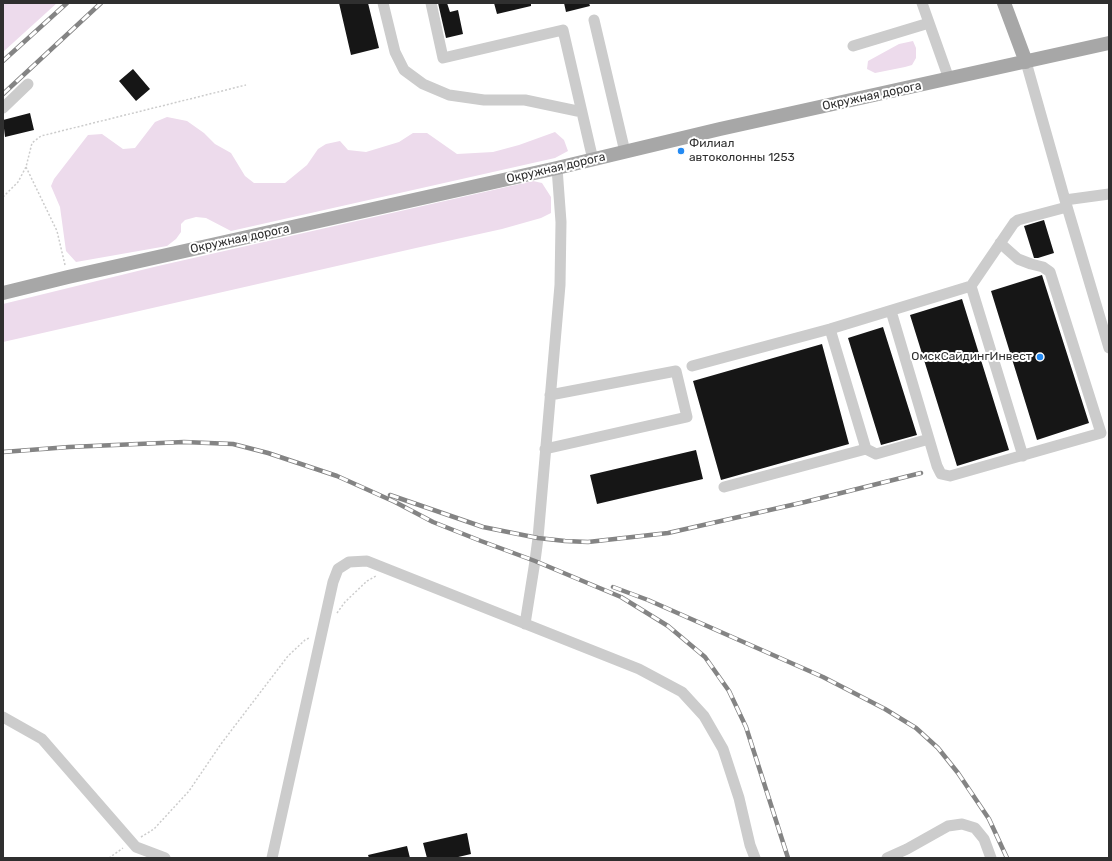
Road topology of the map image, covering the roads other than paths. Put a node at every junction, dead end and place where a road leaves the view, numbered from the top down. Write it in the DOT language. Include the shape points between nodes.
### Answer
graph roads {
  1 [pos="383,3"];
  2 [pos="431,3"];
  3 [pos="922,3"];
  4 [pos="1004,3"];
  5 [pos="594,20"];
  6 [pos="929,23"];
  7 [pos="1109,43"];
  8 [pos="853,46"];
  9 [pos="1026,62"];
  10 [pos="949,79"];
  11 [pos="28,84"];
  12 [pos="3,108"];
  13 [pos="582,112"];
  14 [pos="625,152"];
  15 [pos="593,160"];
  16 [pos="557,168"];
  17 [pos="1109,194"];
  18 [pos="1066,204"];
  19 [pos="1000,243"];
  20 [pos="971,286"];
  21 [pos="3,293"];
  22 [pos="891,311"];
  23 [pos="830,329"];
  24 [pos="1109,348"];
  25 [pos="692,366"];
  26 [pos="550,395"];
  27 [pos="929,439"];
  28 [pos="545,449"];
  29 [pos="866,449"];
  30 [pos="1023,456"];
  31 [pos="724,487"];
  32 [pos="525,624"];
  33 [pos="3,717"];
  34 [pos="165,858"];
  35 [pos="272,858"];
  36 [pos="755,858"];
  37 [pos="887,858"];
  38 [pos="991,858"];
  1 -- 13 [label="street" via="395,52 404,70 423,84 450,95 484,100 525,100"];
  2 -- 13 [label="street" via="443,58 563,30"];
  3 -- 6 [label="street"];
  4 -- 9 [label="main road"];
  5 -- 14 [label="street"];
  6 -- 8 [label="street"];
  6 -- 10 [label="street"];
  7 -- 9 [label="main road, Окружная дорога"];
  9 -- 10 [label="main road, Окружная дорога"];
  9 -- 18 [label="street"];
  10 -- 14 [label="main road, Окружная дорога"];
  11 -- 12 [label="street"];
  13 -- 15 [label="street"];
  14 -- 15 [label="main road, Окружная дорога"];
  15 -- 16 [label="main road, Окружная дорога"];
  16 -- 21 [label="main road, Окружная дорога"];
  16 -- 26 [label="street" via="562,222 560,285"];
  17 -- 18 [label="street"];
  18 -- 19 [label="street" via="1018,220"];
  18 -- 24 [label="street"];
  19 -- 20 [label="street"];
  19 -- 30 [label="street" via="1018,259 1050,272 1101,433"];
  20 -- 22 [label="street"];
  20 -- 30 [label="street"];
  22 -- 23 [label="street"];
  22 -- 27 [label="street"];
  23 -- 25 [label="street"];
  23 -- 29 [label="street"];
  26 -- 28 [label="street"];
  26 -- 28 [label="street" via="676,371 687,417"];
  27 -- 29 [label="street" via="876,454"];
  27 -- 30 [label="street" via="937,466 942,474 950,476"];
  28 -- 32 [label="street" via="535,561"];
  29 -- 31 [label="street"];
  32 -- 35 [label="street" via="367,562 349,562 338,570 333,582"];
  32 -- 36 [label="street" via="639,669 682,692 704,716 723,749"];
  33 -- 34 [label="street" via="42,739 136,847"];
  37 -- 38 [label="street" via="948,826 962,824 975,828 984,839"];
}
